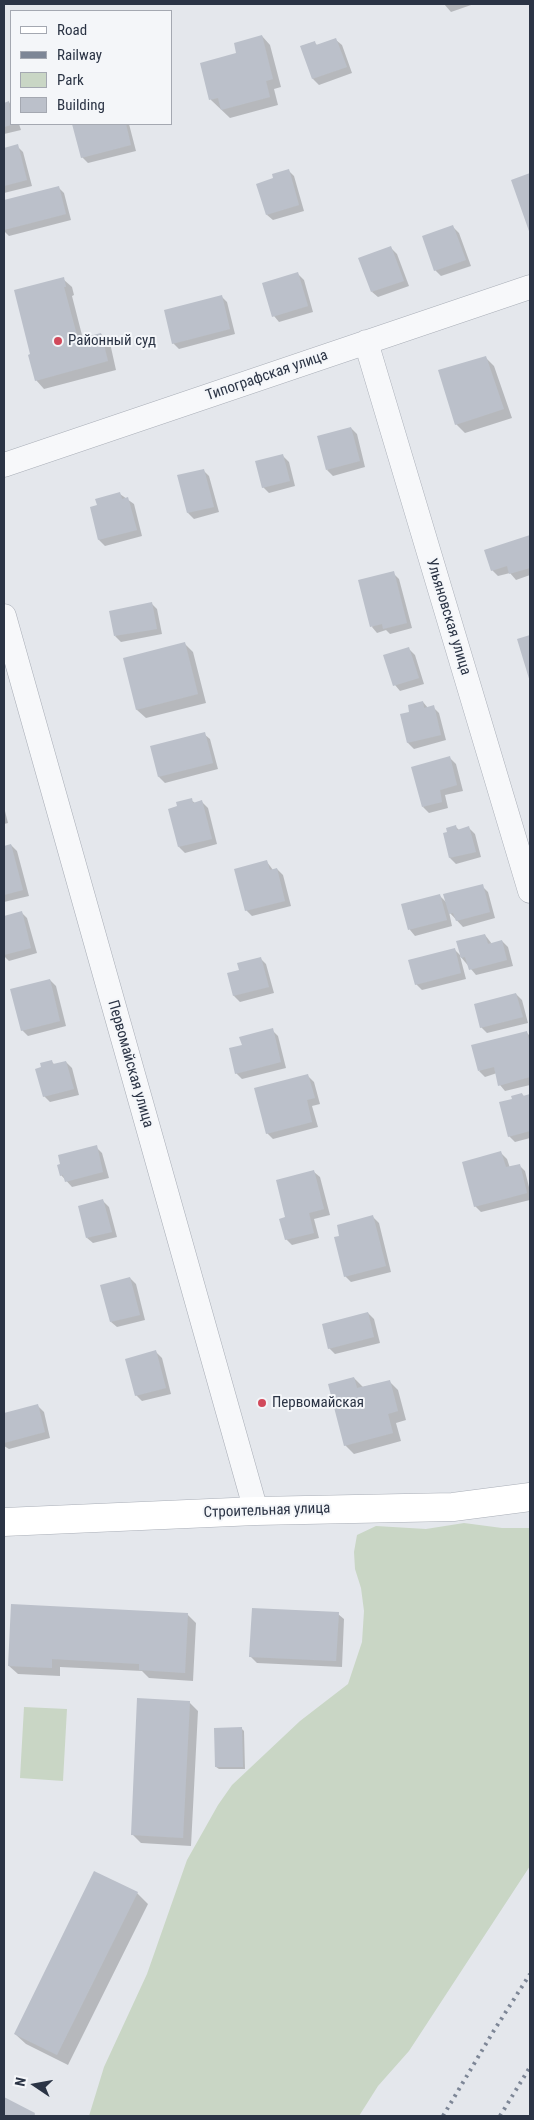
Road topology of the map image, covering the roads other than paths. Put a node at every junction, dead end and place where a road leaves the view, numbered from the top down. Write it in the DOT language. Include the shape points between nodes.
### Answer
graph roads {
  1 [pos="530,287"];
  2 [pos="366,342"];
  3 [pos="4,465"];
  4 [pos="4,616"];
  5 [pos="530,891"];
  6 [pos="530,1496"];
  7 [pos="256,1511"];
  8 [pos="4,1522"];
  1 -- 2 [label="street, Типографская улица"];
  2 -- 3 [label="street, Типографская улица"];
  2 -- 5 [label="street, Ульяновская улица"];
  4 -- 7 [label="street, Первомайская улица"];
  6 -- 7 [label="street, Строительная улица" via="453,1507"];
  7 -- 8 [label="street, Строительная улица"];
}
